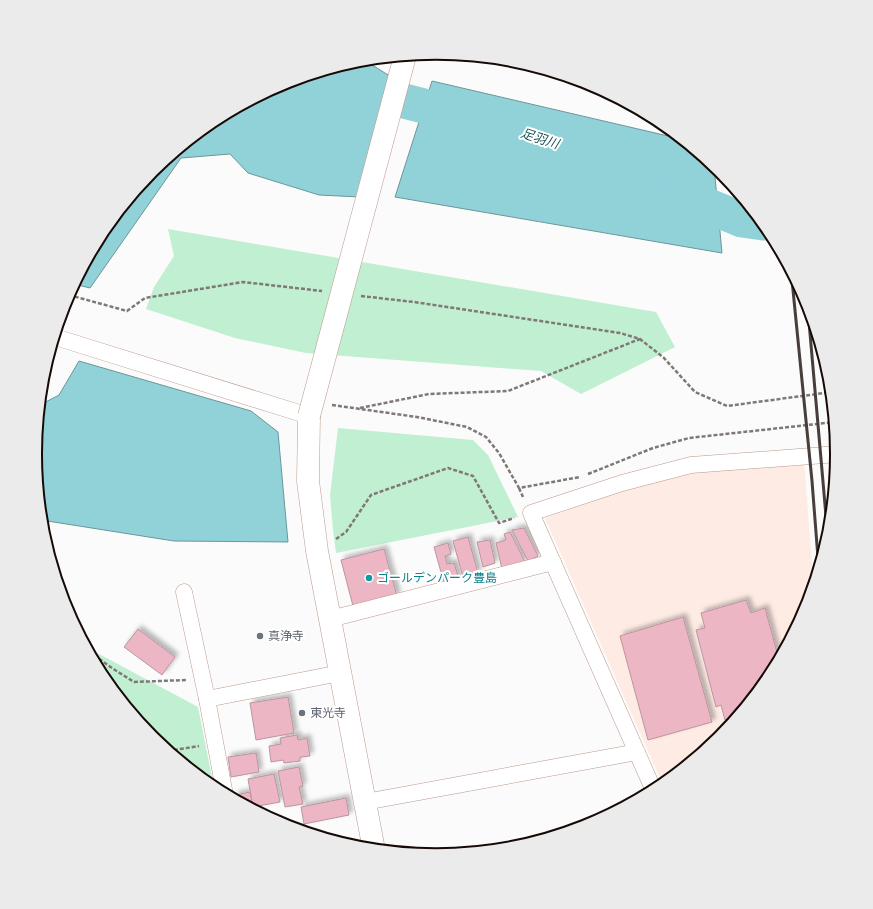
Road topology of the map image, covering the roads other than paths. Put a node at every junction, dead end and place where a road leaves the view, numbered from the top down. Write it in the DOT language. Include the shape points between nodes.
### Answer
graph roads {
  1 [pos="404,62"];
  2 [pos="62,339"];
  3 [pos="310,416"];
  4 [pos="831,455"];
  5 [pos="553,562"];
  6 [pos="184,592"];
  7 [pos="330,620"];
  8 [pos="340,673"];
  9 [pos="207,699"];
  10 [pos="637,752"];
  11 [pos="652,786"];
  12 [pos="224,787"];
  13 [pos="365,802"];
  14 [pos="373,844"];
  1 -- 3 [label="street, bridge"];
  2 -- 3 [label="street"];
  3 -- 7 [label="street" via="308,481 317,551"];
  4 -- 5 [label="street" via="691,465 622,483 531,513"];
  5 -- 7 [label="street"];
  5 -- 10 [label="street"];
  6 -- 9 [label="street"];
  7 -- 8 [label="street"];
  8 -- 9 [label="street"];
  8 -- 13 [label="street"];
  9 -- 12 [label="street"];
  10 -- 11 [label="street"];
  10 -- 13 [label="street"];
  13 -- 14 [label="street"];
}
